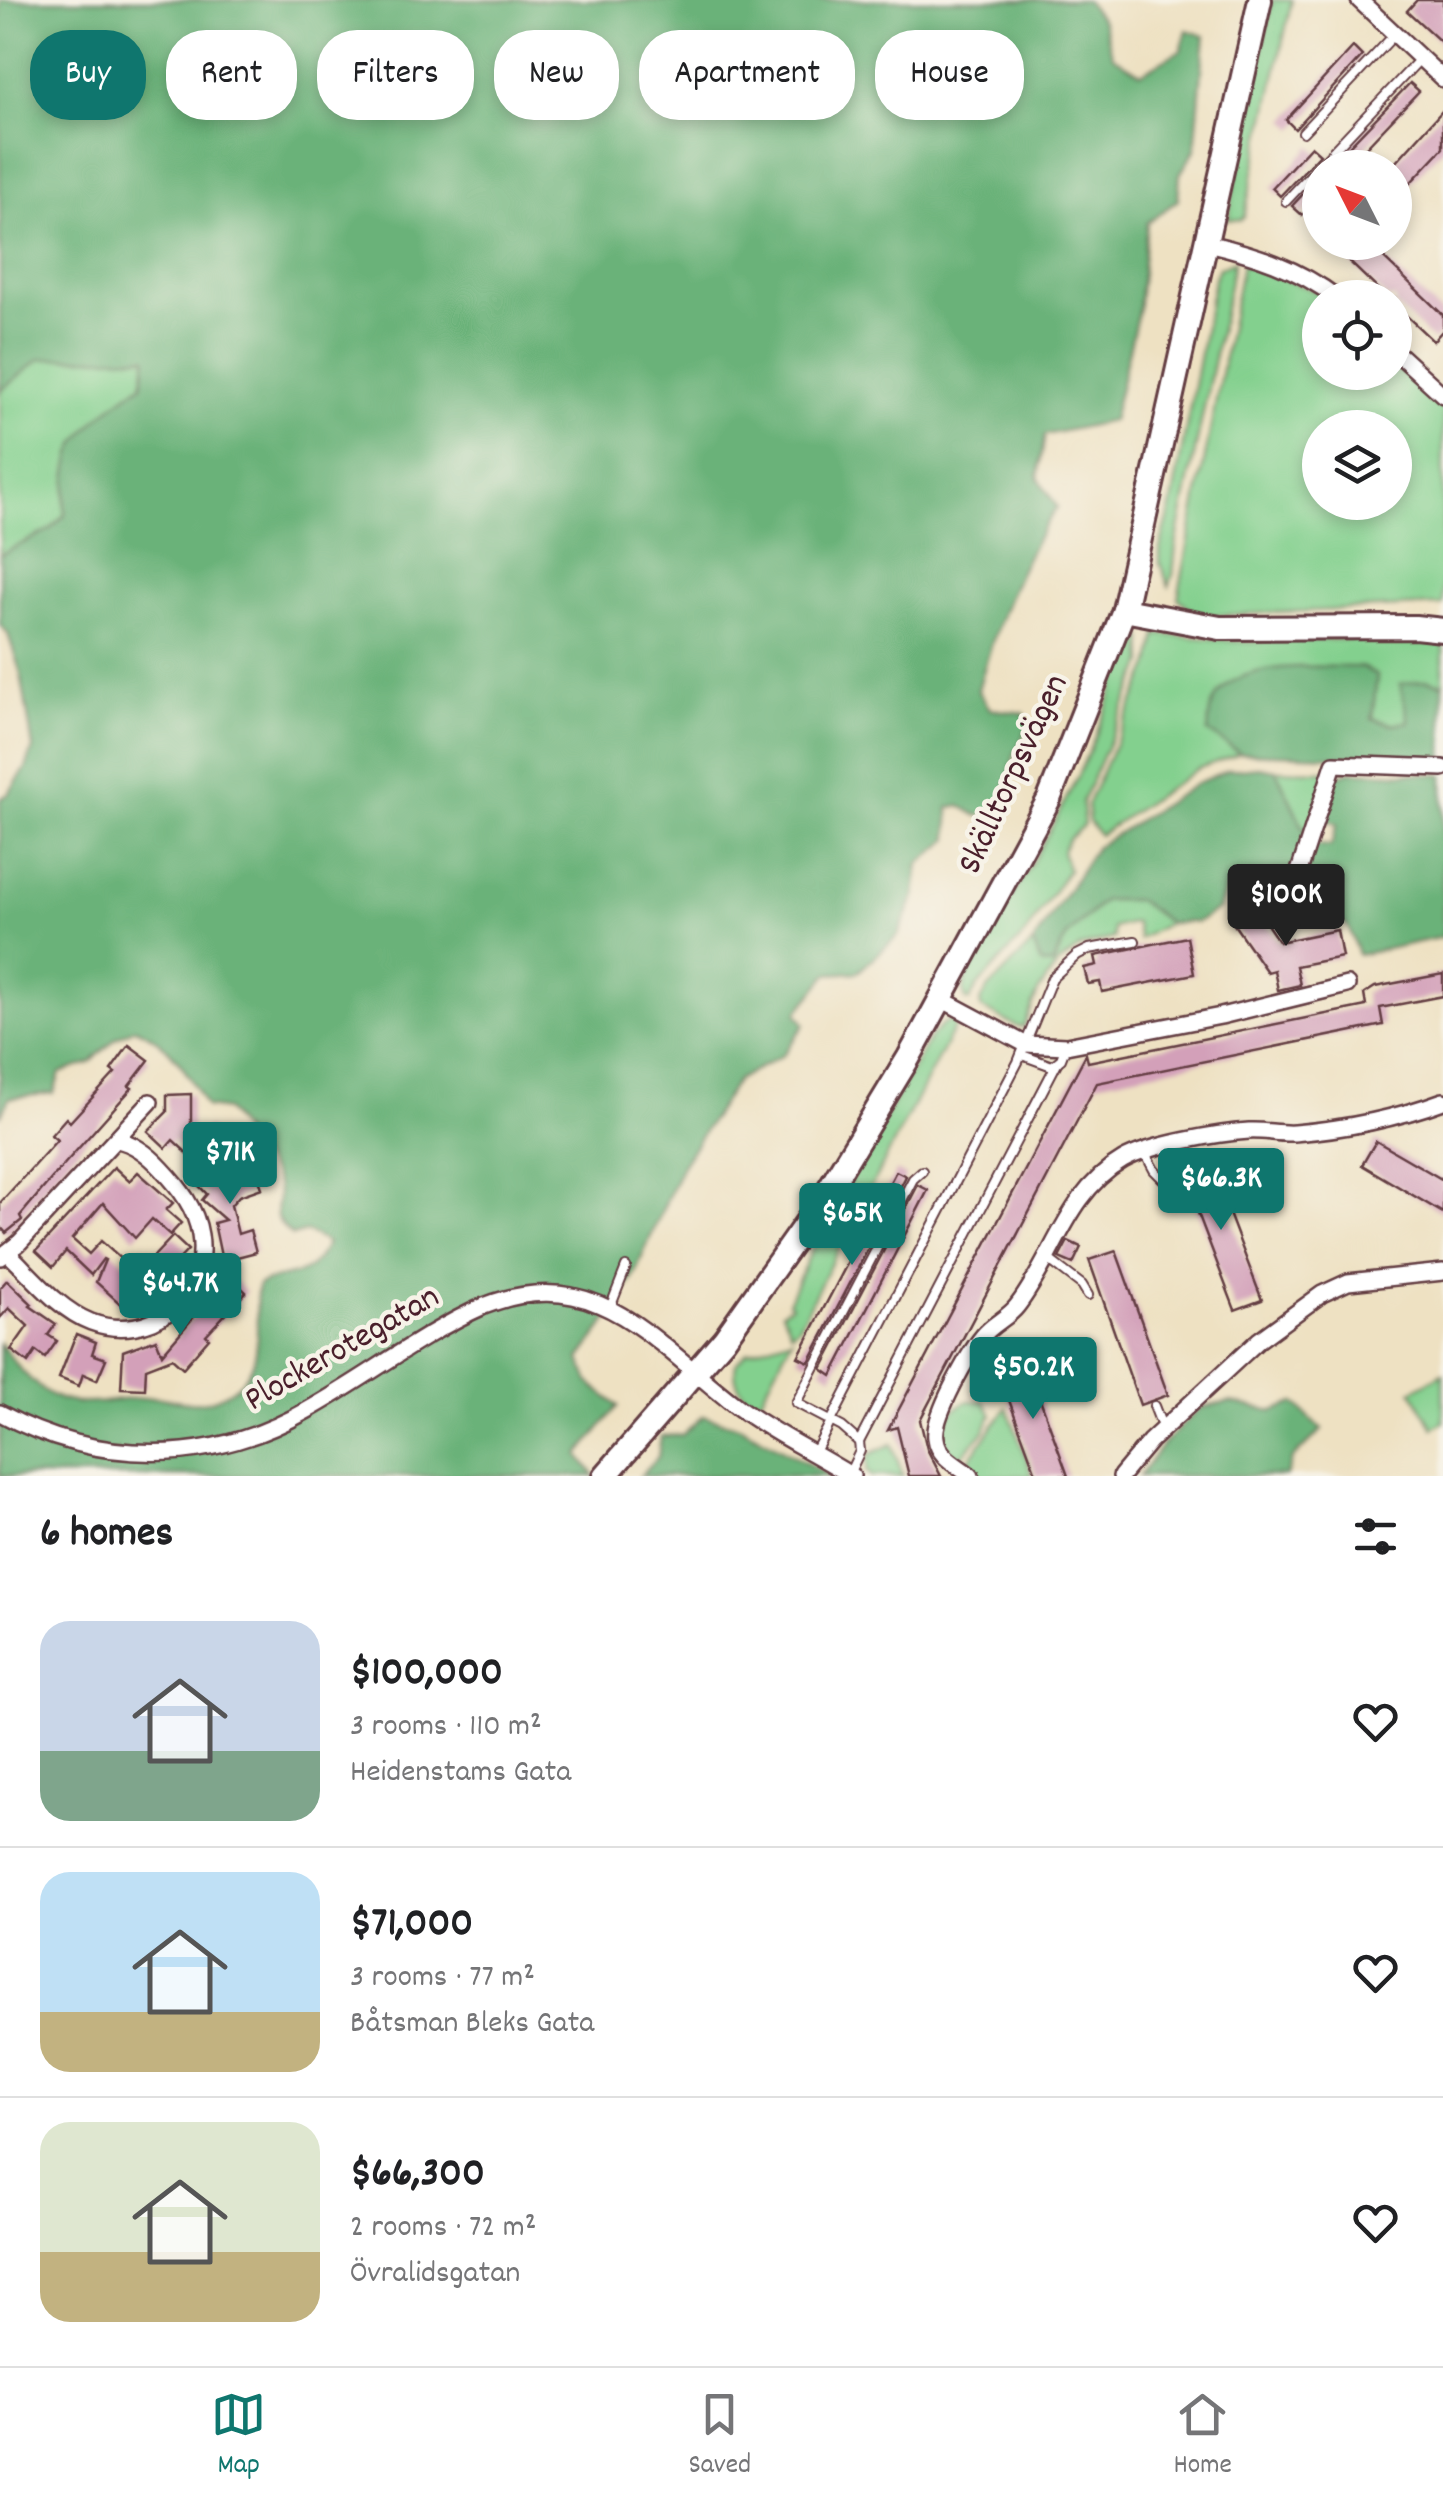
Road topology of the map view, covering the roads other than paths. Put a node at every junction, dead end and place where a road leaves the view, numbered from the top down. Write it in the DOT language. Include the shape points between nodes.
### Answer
graph roads {
  1 [pos="1260,0"];
  2 [pos="1360,0"];
  3 [pos="1395,34"];
  4 [pos="1421,58"];
  5 [pos="1443,78"];
  6 [pos="1302,132"];
  7 [pos="1286,201"];
  8 [pos="1206,243"];
  9 [pos="1311,280"];
  10 [pos="1412,367"];
  11 [pos="1443,396"];
  12 [pos="1124,610"];
  13 [pos="1443,630"];
  14 [pos="1443,768"];
  15 [pos="1288,905"];
  16 [pos="1135,941"];
  17 [pos="1347,985"];
  18 [pos="941,999"];
  19 [pos="1066,1046"];
  20 [pos="1024,1049"];
  21 [pos="1056,1063"];
  22 [pos="1443,1101"];
  23 [pos="150,1102"];
  24 [pos="117,1140"];
  25 [pos="1145,1153"];
  26 [pos="922,1170"];
  27 [pos="1183,1199"];
  28 [pos="4,1255"];
  29 [pos="1048,1259"];
  30 [pos="626,1267"];
  31 [pos="1443,1272"];
  32 [pos="1088,1295"];
  33 [pos="610,1308"];
  34 [pos="696,1373"];
  35 [pos="1154,1406"];
  36 [pos="0,1413"];
  37 [pos="831,1422"];
  38 [pos="1164,1429"];
  39 [pos="859,1442"];
  40 [pos="814,1454"];
  41 [pos="850,1475"];
  42 [pos="605,1476"];
  43 [pos="970,1476"];
  44 [pos="1121,1476"];
  1 -- 8 [label="street, Skälltorpsvägen"];
  2 -- 3 [label="street"];
  3 -- 4 [label="street"];
  3 -- 6 [label="lane"];
  4 -- 5 [label="street"];
  4 -- 7 [label="lane"];
  8 -- 9 [label="street"];
  8 -- 12 [label="street, Skälltorpsvägen"];
  10 -- 11 [label="street"];
  12 -- 13 [label="street" via="1220,628"];
  12 -- 18 [label="street, Skälltorpsvägen" via="1048,799"];
  14 -- 15 [label="street" via="1334,764"];
  16 -- 20 [label="lane" via="1088,949 1065,964 1046,989"];
  17 -- 19 [label="street"];
  18 -- 20 [label="street"];
  18 -- 34 [label="street, Skälltorpsvägen" via="811,1217"];
  19 -- 20 [label="street"];
  19 -- 21 [label="lane"];
  20 -- 21 [label="lane"];
  20 -- 37 [label="lane"];
  21 -- 39 [label="lane"];
  22 -- 25 [label="street" via="1372,1121 1291,1133 1248,1131"];
  23 -- 24 [label="street"];
  24 -- 28 [label="street"];
  24 -- 28 [label="street" via="154,1161 194,1214 200,1264 180,1304 142,1326 89,1322"];
  25 -- 27 [label="lane"];
  25 -- 29 [label="street" via="1124,1159 1083,1192"];
  26 -- 37 [label="lane" via="796,1403"];
  29 -- 32 [label="lane"];
  29 -- 43 [label="street" via="1015,1310 983,1334 936,1421 942,1456"];
  30 -- 33 [label="lane"];
  31 -- 38 [label="street" via="1348,1282 1292,1313 1258,1333"];
  33 -- 34 [label="street, Plockerotegatan"];
  33 -- 36 [label="street, Plockerotegatan" via="555,1292 498,1300 294,1418 208,1449 103,1449 52,1437"];
  34 -- 40 [label="street, Plockerotegatan" via="754,1419"];
  34 -- 42 [label="street, Skälltorpsvägen"];
  35 -- 38 [label="lane"];
  37 -- 39 [label="lane"];
  37 -- 40 [label="lane"];
  38 -- 44 [label="street"];
  39 -- 41 [label="lane"];
  40 -- 41 [label="street, Plockerotegatan"];
}
